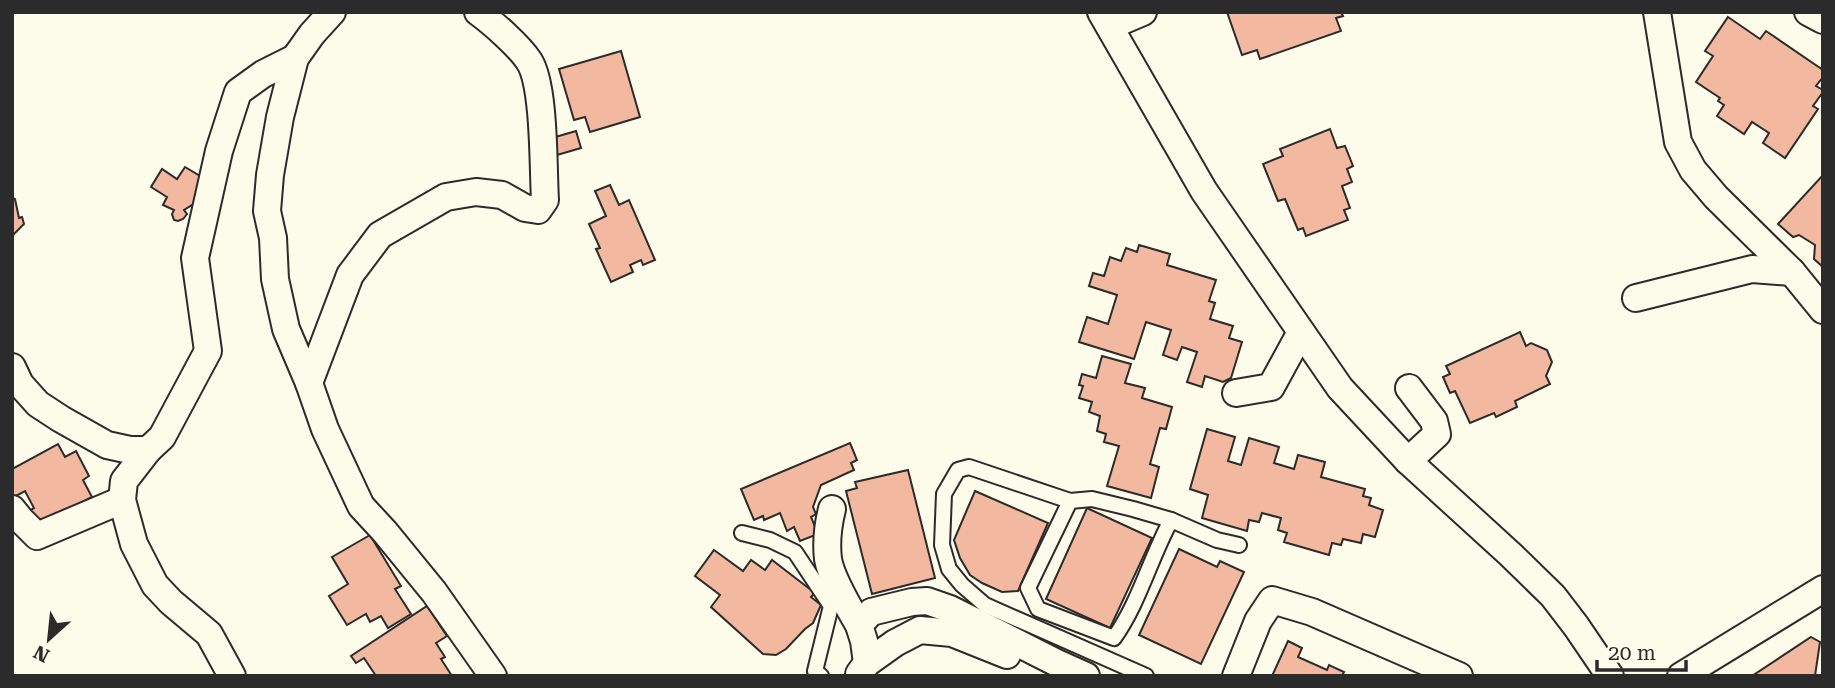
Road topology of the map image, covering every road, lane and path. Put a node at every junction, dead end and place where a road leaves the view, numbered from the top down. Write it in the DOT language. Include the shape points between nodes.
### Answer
graph roads {
  1 [pos="332,12"];
  2 [pos="478,12"];
  3 [pos="1143,12"];
  4 [pos="1657,12"];
  5 [pos="1808,12"];
  6 [pos="1105,19"];
  7 [pos="1823,20"];
  8 [pos="295,58"];
  9 [pos="1792,272"];
  10 [pos="1636,298"];
  11 [pos="1823,310"];
  12 [pos="1301,332"];
  13 [pos="12,367"];
  14 [pos="309,383"];
  15 [pos="1409,388"];
  16 [pos="1236,393"];
  17 [pos="148,450"];
  18 [pos="1408,460"];
  19 [pos="122,500"];
  20 [pos="1070,502"];
  21 [pos="12,509"];
  22 [pos="832,509"];
  23 [pos="1171,520"];
  24 [pos="742,533"];
  25 [pos="1239,545"];
  26 [pos="1823,589"];
  27 [pos="859,625"];
  28 [pos="863,669"];
  29 [pos="488,674"];
  30 [pos="232,676"];
  31 [pos="821,676"];
  32 [pos="1056,676"];
  33 [pos="1086,676"];
  34 [pos="1146,676"];
  35 [pos="1236,676"];
  36 [pos="1459,676"];
  37 [pos="1610,676"];
  38 [pos="1681,676"];
  1 -- 8 [label="street"];
  2 -- 14 [label="street" via="530,62 540,89 545,200 538,210 502,195 476,192 446,197 380,235 349,275"];
  3 -- 6 [label="street"];
  4 -- 9 [label="street" via="1678,142 1693,170"];
  5 -- 7 [label="street"];
  6 -- 12 [label="street" via="1204,191"];
  8 -- 14 [label="street" via="278,128 267,211 286,329"];
  8 -- 17 [label="street" via="238,92 219,151 195,258 208,351 162,437"];
  9 -- 10 [label="street" via="1752,269"];
  9 -- 11 [label="street"];
  12 -- 16 [label="street" via="1271,387"];
  12 -- 18 [label="street" via="1340,388"];
  13 -- 17 [label="street" via="38,404 61,419 107,445"];
  14 -- 29 [label="street" via="361,506 434,592"];
  15 -- 18 [label="street" via="1434,421 1437,433"];
  17 -- 19 [label="street" via="124,481"];
  18 -- 37 [label="street" via="1553,596"];
  19 -- 21 [label="street" via="37,536"];
  19 -- 30 [label="street" via="134,544 155,585 209,634"];
  20 -- 23 [label="lane" via="1091,499"];
  20 -- 23 [label="lane" via="1028,588 1038,609 1114,638"];
  20 -- 34 [label="lane" via="969,467 958,470 943,494 943,545 949,569 985,605"];
  22 -- 27 [label="street" via="828,562"];
  23 -- 25 [label="lane"];
  24 -- 31 [label="lane" via="795,552 831,606 815,671"];
  26 -- 38 [label="street"];
  27 -- 28 [label="street" via="864,641"];
  27 -- 33 [label="street" via="871,612 927,601"];
  28 -- 32 [label="street" via="920,630 952,632"];
  35 -- 36 [label="street" via="1258,621 1272,600 1312,612"];
}
